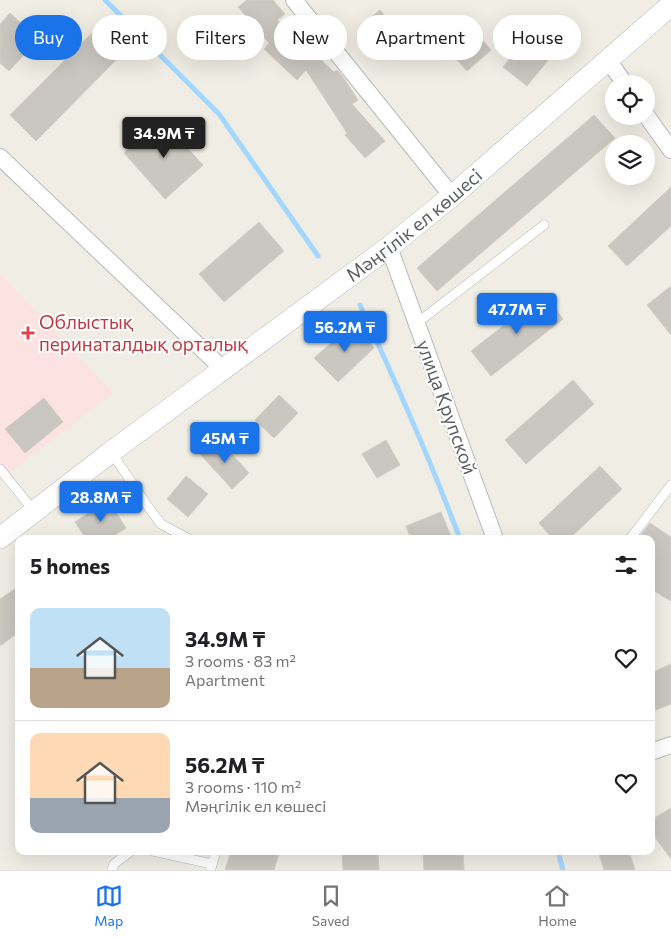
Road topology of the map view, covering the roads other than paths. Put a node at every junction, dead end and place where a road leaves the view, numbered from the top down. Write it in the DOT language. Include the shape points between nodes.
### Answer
graph roads {
  1 [pos="294,0"];
  2 [pos="671,5"];
  3 [pos="608,60"];
  4 [pos="618,75"];
  5 [pos="653,125"];
  6 [pos="671,150"];
  7 [pos="0,157"];
  8 [pos="452,196"];
  9 [pos="544,226"];
  10 [pos="389,247"];
  11 [pos="416,323"];
  12 [pos="224,369"];
  13 [pos="111,452"];
  14 [pos="1,471"];
  15 [pos="671,485"];
  16 [pos="34,511"];
  17 [pos="182,535"];
  18 [pos="494,535"];
  19 [pos="633,535"];
  20 [pos="0,538"];
  21 [pos="671,745"];
  22 [pos="655,751"];
  23 [pos="126,855"];
  24 [pos="168,855"];
  25 [pos="215,855"];
  26 [pos="211,867"];
  27 [pos="112,870"];
  1 -- 8 [label="street"];
  2 -- 3 [label="street, Мәңгілік ел көшесі"];
  3 -- 4 [label="street"];
  3 -- 8 [label="street, Мәңгілік ел көшесі"];
  5 -- 6 [label="street"];
  7 -- 12 [label="street"];
  8 -- 10 [label="street, Мәңгілік ел көшесі"];
  9 -- 11 [label="lane"];
  10 -- 11 [label="street, улица Крупской"];
  10 -- 12 [label="street, Мәңгілік ел көшесі"];
  11 -- 18 [label="street, улица Крупской"];
  12 -- 13 [label="street, Мәңгілік ел көшесі"];
  13 -- 16 [label="street, Мәңгілік ел көшесі"];
  13 -- 17 [label="lane" via="161,524"];
  14 -- 16 [label="lane"];
  15 -- 19 [label="lane"];
  16 -- 20 [label="street, Мәңгілік ел көшесі"];
  21 -- 22 [label="street"];
  23 -- 27 [label="lane" via="114,864"];
  24 -- 26 [label="lane"];
  25 -- 26 [label="lane"];
}
